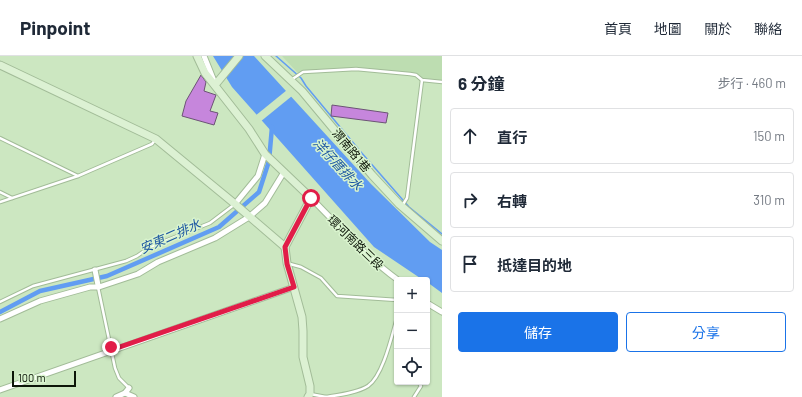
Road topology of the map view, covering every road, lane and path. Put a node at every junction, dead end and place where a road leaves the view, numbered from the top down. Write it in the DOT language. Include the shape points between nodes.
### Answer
graph roads {
  1 [pos="197,56"];
  2 [pos="204,56"];
  3 [pos="239,56"];
  4 [pos="265,56"];
  5 [pos="0,65"];
  6 [pos="291,80"];
  7 [pos="422,80"];
  8 [pos="442,82"];
  9 [pos="215,85"];
  10 [pos="0,138"];
  11 [pos="156,139"];
  12 [pos="265,154"];
  13 [pos="282,170"];
  14 [pos="78,176"];
  15 [pos="0,192"];
  16 [pos="12,198"];
  17 [pos="311,198"];
  18 [pos="0,202"];
  19 [pos="236,205"];
  20 [pos="402,207"];
  21 [pos="247,216"];
  22 [pos="442,241"];
  23 [pos="285,247"];
  24 [pos="287,264"];
  25 [pos="95,270"];
  26 [pos="394,277"];
  27 [pos="98,286"];
  28 [pos="294,287"];
  29 [pos="394,300"];
  30 [pos="0,302"];
  31 [pos="430,305"];
  32 [pos="442,312"];
  33 [pos="0,319"];
  34 [pos="394,329"];
  35 [pos="111,350"];
  36 [pos="421,385"];
  37 [pos="0,390"];
  38 [pos="127,391"];
  39 [pos="309,395"];
  40 [pos="116,397"];
  41 [pos="134,397"];
  42 [pos="326,397"];
  43 [pos="414,397"];
  1 -- 9 [label="street, 環河南路三段" via="205,73"];
  2 -- 9 [label="street"];
  3 -- 9 [label="street"];
  4 -- 6 [label="street, 渭南路1巷"];
  5 -- 11 [label="street"];
  6 -- 7 [label="lane" via="303,72 356,69 410,74"];
  6 -- 20 [label="street, 渭南路1巷"];
  7 -- 8 [label="lane"];
  7 -- 20 [label="lane" via="406,198"];
  9 -- 12 [label="street, 環河南路三段" via="250,129"];
  10 -- 14 [label="lane"];
  11 -- 14 [label="lane" via="152,144"];
  11 -- 19 [label="street"];
  12 -- 13 [label="street, 環河南路三段"];
  12 -- 19 [label="street" via="258,176"];
  13 -- 17 [label="street, 環河南路三段"];
  13 -- 21 [label="street" via="265,203"];
  14 -- 16 [label="lane"];
  15 -- 16 [label="lane"];
  16 -- 18 [label="lane"];
  17 -- 23 [label="street"];
  17 -- 26 [label="street, 環河南路三段"];
  19 -- 21 [label="street"];
  19 -- 25 [label="lane" via="210,223 150,247 126,261"];
  20 -- 22 [label="street, 渭南路1巷"];
  21 -- 23 [label="street"];
  21 -- 27 [label="street" via="215,238 158,262 138,274"];
  23 -- 24 [label="street"];
  24 -- 28 [label="street"];
  24 -- 29 [label="lane" via="301,267 321,278 337,296"];
  25 -- 27 [label="street"];
  25 -- 30 [label="lane" via="33,286"];
  27 -- 33 [label="street" via="40,300"];
  27 -- 35 [label="lane"];
  28 -- 35 [label="street"];
  28 -- 39 [label="street" via="302,317 303,357 310,386"];
  31 -- 32 [label="street"];
  34 -- 42 [label="lane" via="384,364 369,385 360,390"];
  35 -- 37 [label="street"];
  35 -- 38 [label="lane" via="119,378"];
  36 -- 43 [label="lane"];
  38 -- 40 [label="street"];
  38 -- 41 [label="street"];
  39 -- 42 [label="lane"];
}
